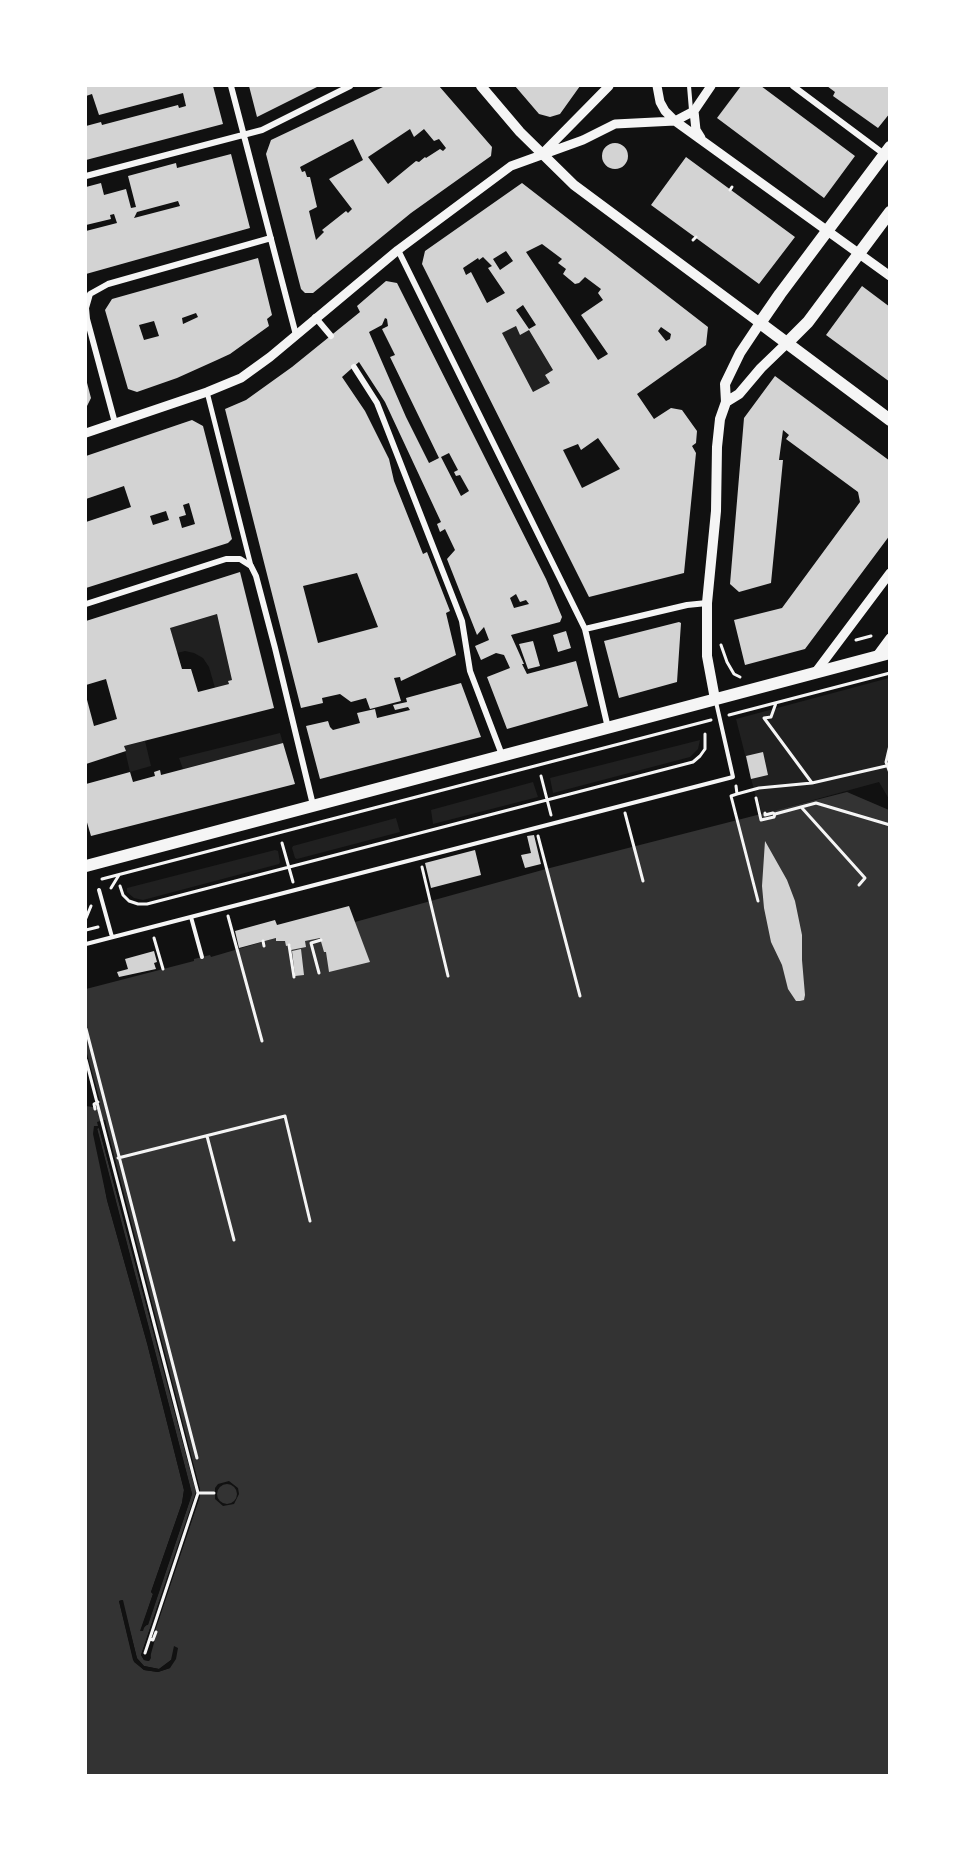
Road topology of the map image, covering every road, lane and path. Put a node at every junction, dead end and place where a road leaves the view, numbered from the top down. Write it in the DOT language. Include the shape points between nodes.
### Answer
graph roads {
  1 [pos="231,86"];
  2 [pos="350,86"];
  3 [pos="481,86"];
  4 [pos="609,86"];
  5 [pos="657,86"];
  6 [pos="689,86"];
  7 [pos="711,86"];
  8 [pos="793,86"];
  9 [pos="692,112"];
  10 [pos="675,121"];
  11 [pos="244,136"];
  12 [pos="701,138"];
  13 [pos="888,154"];
  14 [pos="541,155"];
  15 [pos="86,176"];
  16 [pos="890,212"];
  17 [pos="827,230"];
  18 [pos="271,238"];
  19 [pos="398,250"];
  20 [pos="859,253"];
  21 [pos="890,276"];
  22 [pos="315,317"];
  23 [pos="760,323"];
  24 [pos="296,335"];
  25 [pos="331,336"];
  26 [pos="788,342"];
  27 [pos="354,367"];
  28 [pos="207,392"];
  29 [pos="726,402"];
  30 [pos="890,420"];
  31 [pos="115,423"];
  32 [pos="86,433"];
  33 [pos="251,566"];
  34 [pos="890,573"];
  35 [pos="707,603"];
  36 [pos="86,604"];
  37 [pos="585,629"];
  38 [pos="872,636"];
  39 [pos="890,639"];
  40 [pos="853,641"];
  41 [pos="720,642"];
  42 [pos="890,654"];
  43 [pos="876,657"];
  44 [pos="814,673"];
  45 [pos="890,673"];
  46 [pos="756,688"];
  47 [pos="715,699"];
  48 [pos="776,703"];
  49 [pos="720,717"];
  50 [pos="608,728"];
  51 [pos="705,734"];
  52 [pos="890,746"];
  53 [pos="502,756"];
  54 [pos="886,766"];
  55 [pos="890,773"];
  56 [pos="541,776"];
  57 [pos="734,777"];
  58 [pos="812,783"];
  59 [pos="737,794"];
  60 [pos="756,798"];
  61 [pos="547,800"];
  62 [pos="313,806"];
  63 [pos="624,806"];
  64 [pos="802,807"];
  65 [pos="550,813"];
  66 [pos="765,813"];
  67 [pos="774,813"];
  68 [pos="890,825"];
  69 [pos="536,828"];
  70 [pos="282,843"];
  71 [pos="420,858"];
  72 [pos="86,866"];
  73 [pos="289,867"];
  74 [pos="118,875"];
  75 [pos="292,879"];
  76 [pos="95,881"];
  77 [pos="643,881"];
  78 [pos="859,885"];
  79 [pos="120,886"];
  80 [pos="111,888"];
  81 [pos="99,890"];
  82 [pos="758,902"];
  83 [pos="92,903"];
  84 [pos="226,908"];
  85 [pos="191,917"];
  86 [pos="86,918"];
  87 [pos="151,927"];
  88 [pos="112,937"];
  89 [pos="321,940"];
  90 [pos="310,943"];
  91 [pos="86,944"];
  92 [pos="305,944"];
  93 [pos="289,945"];
  94 [pos="202,957"];
  95 [pos="163,969"];
  96 [pos="319,973"];
  97 [pos="448,976"];
  98 [pos="294,977"];
  99 [pos="580,996"];
  100 [pos="86,1029"];
  101 [pos="262,1041"];
  102 [pos="86,1060"];
  103 [pos="207,1136"];
  104 [pos="118,1158"];
  105 [pos="310,1221"];
  106 [pos="234,1240"];
  107 [pos="197,1458"];
  108 [pos="200,1493"];
  109 [pos="214,1493"];
  110 [pos="156,1632"];
  111 [pos="150,1639"];
  112 [pos="146,1653"];
  1 -- 11 [label="street"];
  2 -- 11 [label="street"];
  3 -- 14 [label="main road"];
  4 -- 14 [label="street"];
  5 -- 10 [label="street" via="664,111"];
  6 -- 9 [label="lane"];
  7 -- 9 [label="street"];
  8 -- 13 [label="street"];
  9 -- 10 [label="street"];
  9 -- 12 [label="street"];
  10 -- 12 [label="street"];
  10 -- 14 [label="street" via="615,124"];
  11 -- 15 [label="street"];
  11 -- 18 [label="street"];
  12 -- 17 [label="street"];
  13 -- 17 [label="main road"];
  14 -- 19 [label="street" via="512,166"];
  14 -- 23 [label="main road" via="574,185"];
  16 -- 20 [label="main road"];
  17 -- 20 [label="street"];
  17 -- 23 [label="main road"];
  18 -- 24 [label="street"];
  18 -- 31 [label="street" via="108,284 90,294 87,319"];
  19 -- 22 [label="street"];
  19 -- 37 [label="street"];
  20 -- 21 [label="street"];
  20 -- 26 [label="main road" via="808,322"];
  22 -- 24 [label="street"];
  22 -- 25 [label="street"];
  23 -- 26 [label="main road"];
  23 -- 29 [label="main road" via="725,384"];
  24 -- 28 [label="street" via="242,378"];
  26 -- 29 [label="main road" via="739,394"];
  26 -- 30 [label="main road"];
  27 -- 53 [label="street" via="377,403 462,621 470,671"];
  28 -- 31 [label="street"];
  28 -- 33 [label="street"];
  29 -- 35 [label="main road" via="717,447 716,511"];
  31 -- 32 [label="street"];
  33 -- 36 [label="street" via="226,559"];
  33 -- 62 [label="street"];
  34 -- 44 [label="street"];
  35 -- 37 [label="street"];
  35 -- 47 [label="main road" via="707,656"];
  37 -- 50 [label="street"];
  38 -- 40 [label="path"];
  39 -- 43 [label="street"];
  41 -- 46 [label="path" via="734,674"];
  42 -- 43 [label="main road"];
  43 -- 44 [label="main road"];
  44 -- 46 [label="main road"];
  45 -- 48 [label="path"];
  46 -- 47 [label="main road"];
  47 -- 49 [label="lane"];
  47 -- 50 [label="main road"];
  48 -- 49 [label="path"];
  48 -- 58 [label="path" via="771,717 764,718"];
  49 -- 57 [label="lane"];
  49 -- 74 [label="path"];
  50 -- 53 [label="main road"];
  51 -- 61 [label="path" via="705,749 693,762"];
  52 -- 54 [label="path"];
  53 -- 62 [label="main road"];
  54 -- 55 [label="path"];
  54 -- 58 [label="path"];
  56 -- 61 [label="path"];
  57 -- 59 [label="path"];
  57 -- 63 [label="lane"];
  58 -- 59 [label="path"];
  59 -- 82 [label="path" via="731,796"];
  60 -- 67 [label="path" via="761,820 774,817"];
  61 -- 65 [label="path"];
  61 -- 73 [label="path"];
  62 -- 72 [label="main road"];
  63 -- 69 [label="lane"];
  63 -- 77 [label="path"];
  64 -- 67 [label="path"];
  64 -- 68 [label="path" via="816,803"];
  64 -- 78 [label="path" via="865,878"];
  66 -- 67 [label="path"];
  69 -- 71 [label="lane"];
  69 -- 99 [label="path"];
  70 -- 73 [label="path"];
  71 -- 84 [label="lane"];
  71 -- 97 [label="path"];
  73 -- 75 [label="path"];
  73 -- 79 [label="path" via="147,904 129,901"];
  74 -- 76 [label="path"];
  74 -- 80 [label="path"];
  81 -- 88 [label="lane"];
  83 -- 86 [label="path"];
  84 -- 85 [label="lane"];
  84 -- 101 [label="path"];
  85 -- 87 [label="lane"];
  85 -- 94 [label="lane"];
  87 -- 88 [label="lane"];
  87 -- 95 [label="path"];
  88 -- 91 [label="lane"];
  89 -- 90 [label="path"];
  90 -- 92 [label="path"];
  90 -- 96 [label="path"];
  93 -- 98 [label="path"];
  100 -- 104 [label="path"];
  102 -- 108 [label="path"];
  103 -- 104 [label="path"];
  103 -- 105 [label="path" via="285,1116"];
  103 -- 106 [label="path"];
  104 -- 107 [label="path"];
  108 -- 109 [label="path"];
  108 -- 111 [label="path"];
  110 -- 111 [label="path"];
  111 -- 112 [label="path"];
}
